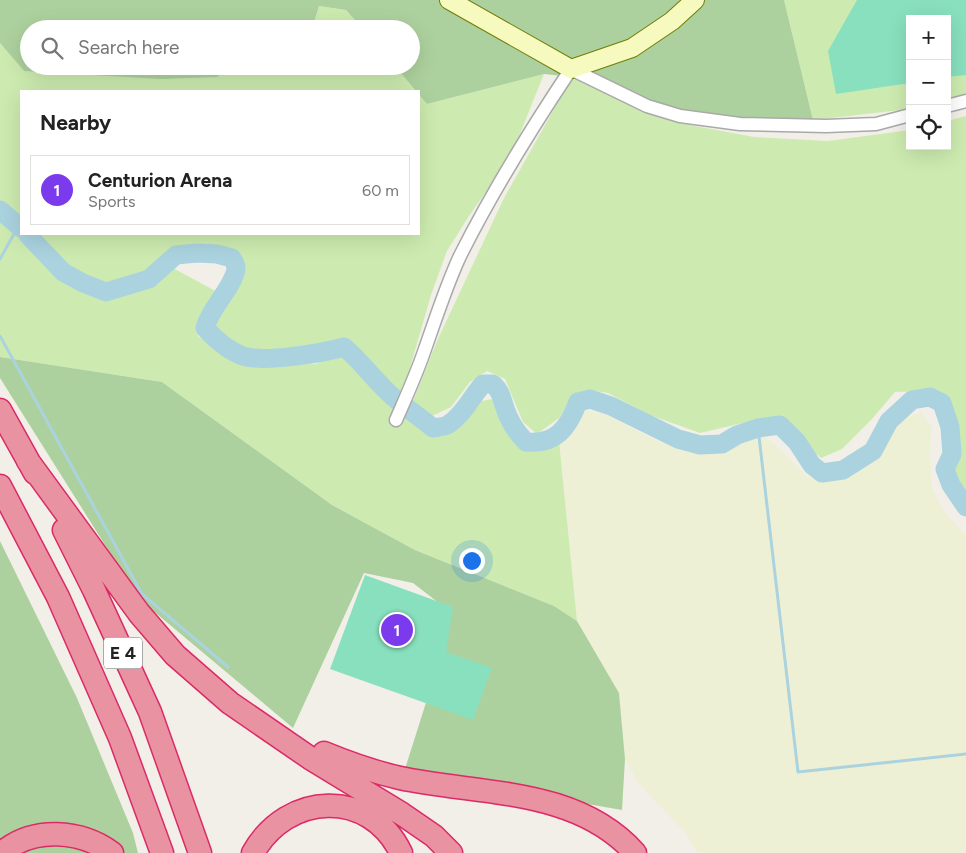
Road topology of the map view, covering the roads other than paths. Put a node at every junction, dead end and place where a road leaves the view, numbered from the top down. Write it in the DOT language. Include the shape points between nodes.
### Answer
graph roads {
  1 [pos="449,0"];
  2 [pos="694,0"];
  3 [pos="571,69"];
  4 [pos="966,101"];
  5 [pos="951,105"];
  6 [pos="906,117"];
  7 [pos="0,410"];
  8 [pos="396,420"];
  9 [pos="28,461"];
  10 [pos="0,486"];
  11 [pos="270,730"];
  12 [pos="2,853"];
  13 [pos="112,853"];
  14 [pos="162,853"];
  15 [pos="200,853"];
  16 [pos="253,853"];
  17 [pos="401,853"];
  18 [pos="451,853"];
  19 [pos="635,853"];
  1 -- 3 [label="street"];
  2 -- 3 [label="street" via="672,21 632,48"];
  3 -- 6 [label="street" via="647,106 680,116 740,124 826,126 876,124"];
  3 -- 8 [label="street" via="460,256"];
  4 -- 5 [label="street"];
  7 -- 9 [label="highway, E 4"];
  9 -- 11 [label="highway" via="139,613 175,655 230,703"];
  9 -- 15 [label="highway, E 4" via="94,590 150,712"];
  10 -- 14 [label="highway, E 4" via="62,606 120,738"];
  11 -- 18 [label="highway" via="402,814 434,836"];
  11 -- 19 [label="highway" via="352,765 400,778 508,794 578,812 623,839"];
  12 -- 13 [label="highway" via="27,839 56,834 85,839"];
  16 -- 17 [label="highway" via="278,822 305,808 329,805 351,808 374,819 393,837"];
}
